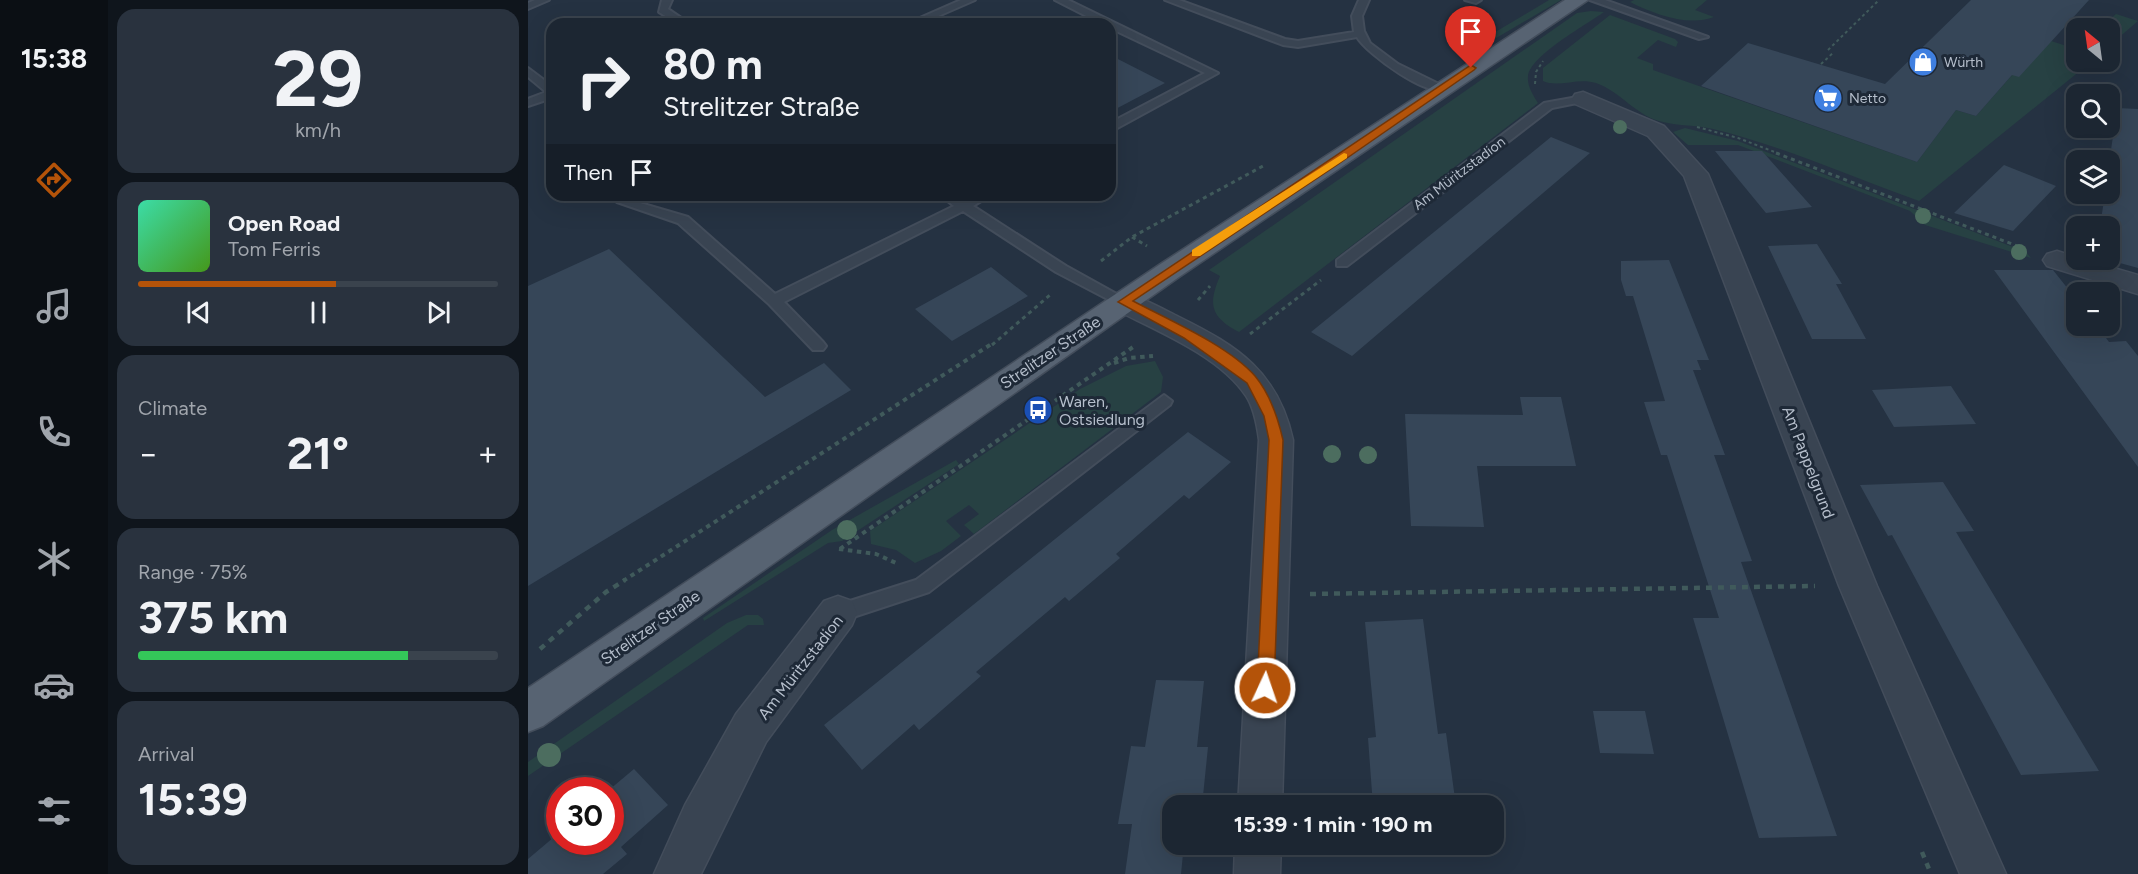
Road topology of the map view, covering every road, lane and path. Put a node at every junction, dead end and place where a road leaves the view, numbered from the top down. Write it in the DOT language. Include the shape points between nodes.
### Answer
graph roads {
  1 [pos="544,0"];
  2 [pos="667,0"];
  3 [pos="970,0"];
  4 [pos="1060,0"];
  5 [pos="1170,0"];
  6 [pos="1364,0"];
  7 [pos="1470,0"];
  8 [pos="1476,0"];
  9 [pos="1578,0"];
  10 [pos="1595,0"];
  11 [pos="1878,1"];
  12 [pos="528,6"];
  13 [pos="676,18"];
  14 [pos="926,18"];
  15 [pos="1098,18"];
  16 [pos="1116,27"];
  17 [pos="1359,34"];
  18 [pos="1703,38"];
  19 [pos="1828,50"];
  20 [pos="1834,52"];
  21 [pos="1546,58"];
  22 [pos="1821,63"];
  23 [pos="528,71"];
  24 [pos="546,88"];
  25 [pos="1441,88"];
  26 [pos="546,96"];
  27 [pos="1583,99"];
  28 [pos="528,103"];
  29 [pos="1548,105"];
  30 [pos="1116,125"];
  31 [pos="1656,131"];
  32 [pos="954,201"];
  33 [pos="974,201"];
  34 [pos="623,202"];
  35 [pos="963,207"];
  36 [pos="2057,260"];
  37 [pos="1342,263"];
  38 [pos="1211,284"];
  39 [pos="2138,285"];
  40 [pos="1204,296"];
  41 [pos="774,301"];
  42 [pos="1124,302"];
  43 [pos="1022,321"];
  44 [pos="818,346"];
  45 [pos="1163,355"];
  46 [pos="1107,366"];
  47 [pos="1096,374"];
  48 [pos="1164,400"];
  49 [pos="840,549"];
  50 [pos="1858,586"];
  51 [pos="1270,594"];
  52 [pos="838,613"];
  53 [pos="538,651"];
  54 [pos="528,712"];
  55 [pos="1261,795"];
  56 [pos="1258,855"];
  57 [pos="677,874"];
  58 [pos="1257,874"];
  59 [pos="1983,874"];
  1 -- 12 [label="lane"];
  2 -- 13 [label="lane" via="663,9"];
  3 -- 14 [label="lane"];
  4 -- 15 [label="lane"];
  5 -- 17 [label="lane" via="1283,42 1298,44"];
  6 -- 17 [label="lane" via="1356,22"];
  7 -- 8 [label="lane"];
  9 -- 25 [label="main road, Strelitzer Straße"];
  10 -- 18 [label="lane"];
  11 -- 19 [label="path"];
  16 -- 30 [label="lane" via="1213,73"];
  17 -- 25 [label="lane" via="1382,58"];
  20 -- 22 [label="path"];
  21 -- 29 [label="path" via="1534,77 1537,92"];
  23 -- 24 [label="lane"];
  25 -- 42 [label="main road, Strelitzer Straße"];
  26 -- 28 [label="lane"];
  27 -- 29 [label="lane, Am Müritzstadion"];
  27 -- 31 [label="street, Am Pappelgrund"];
  29 -- 37 [label="lane, Am Müritzstadion"];
  31 -- 36 [label="path" via="1687,125 1738,138"];
  31 -- 50 [label="street, Am Pappelgrund" via="1696,174"];
  32 -- 35 [label="lane"];
  33 -- 35 [label="lane"];
  34 -- 41 [label="lane" via="683,220"];
  35 -- 41 [label="lane"];
  35 -- 42 [label="lane" via="1061,269"];
  36 -- 39 [label="street"];
  38 -- 40 [label="path"];
  41 -- 44 [label="lane"];
  42 -- 51 [label="street" via="1221,356 1251,380 1261,395 1276,440"];
  42 -- 54 [label="main road, Strelitzer Straße"];
  43 -- 53 [label="path" via="990,346 606,592"];
  45 -- 46 [label="path" via="1129,358"];
  47 -- 49 [label="path"];
  48 -- 52 [label="lane, Am Müritzstadion" via="922,586"];
  50 -- 51 [label="path"];
  50 -- 59 [label="street, Am Pappelgrund"];
  51 -- 55 [label="street"];
  52 -- 57 [label="street, Am Müritzstadion" via="751,728"];
  56 -- 58 [label="street"];
}
